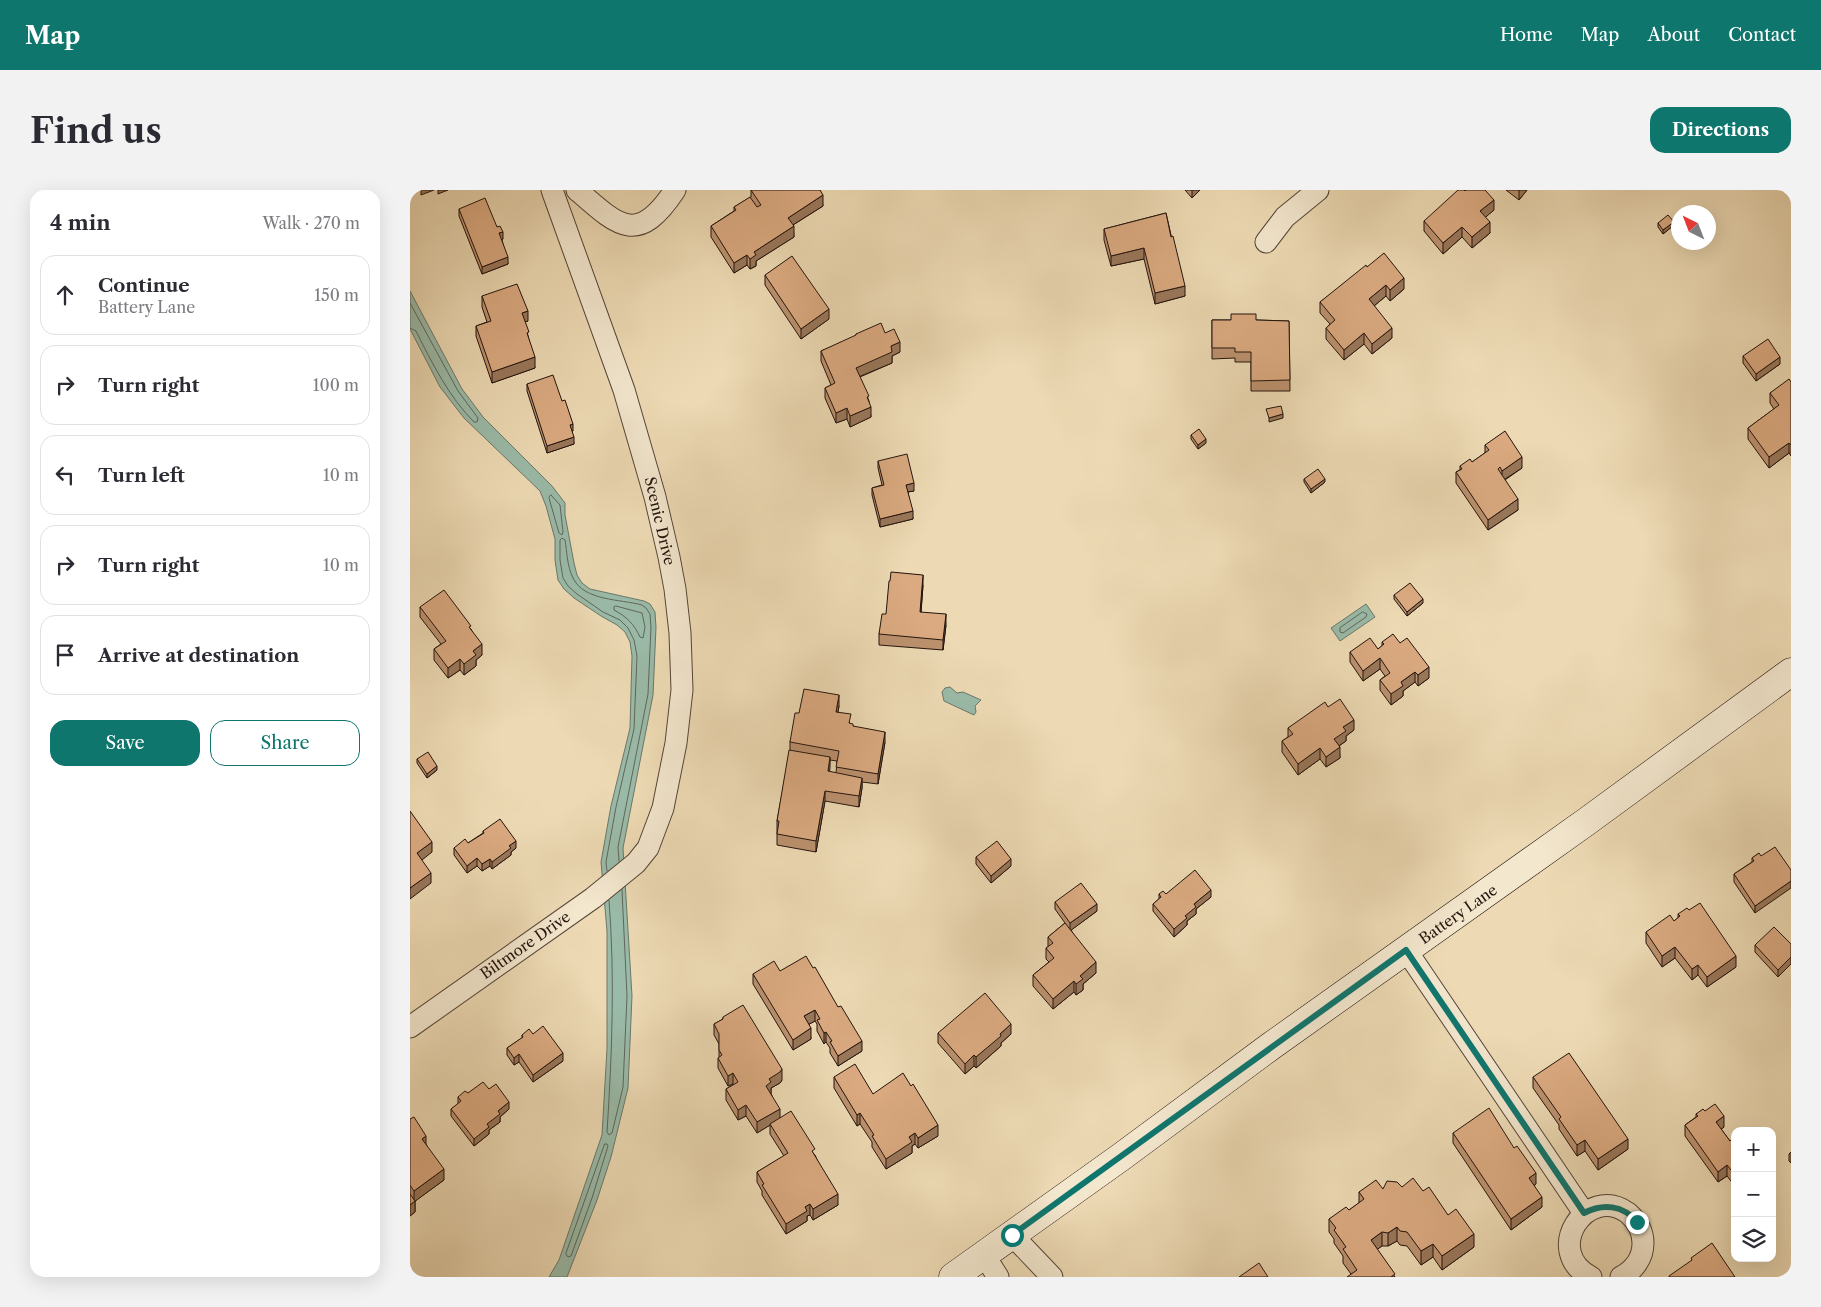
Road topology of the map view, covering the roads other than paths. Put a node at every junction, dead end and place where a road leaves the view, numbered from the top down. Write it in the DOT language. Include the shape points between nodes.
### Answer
graph roads {
  1 [pos="554,190"];
  2 [pos="577,190"];
  3 [pos="675,190"];
  4 [pos="1318,190"];
  5 [pos="1266,242"];
  6 [pos="1791,672"];
  7 [pos="634,865"];
  8 [pos="1406,950"];
  9 [pos="410,1027"];
  10 [pos="1584,1213"];
  11 [pos="1012,1235"];
  12 [pos="991,1266"];
  13 [pos="953,1277"];
  14 [pos="1052,1277"];
  15 [pos="1591,1277"];
  16 [pos="1621,1277"];
  1 -- 7 [label="street, Scenic Drive" via="624,390 656,496 675,589 682,690 676,743 663,808 648,848"];
  2 -- 3 [label="street" via="611,219 632,226 645,223 664,206"];
  4 -- 5 [label="street" via="1285,217"];
  6 -- 8 [label="main road, Battery Lane"];
  7 -- 9 [label="street, Biltmore Drive" via="593,898"];
  8 -- 10 [label="street"];
  8 -- 11 [label="main road, Battery Lane"];
  10 -- 15 [label="street" via="1572,1229 1570,1254 1576,1265"];
  10 -- 16 [label="street" via="1612,1207 1637,1222 1642,1234 1642,1251 1634,1267"];
  11 -- 12 [label="main road, Battery Lane"];
  11 -- 14 [label="street"];
  12 -- 13 [label="main road, Battery Lane"];
}
